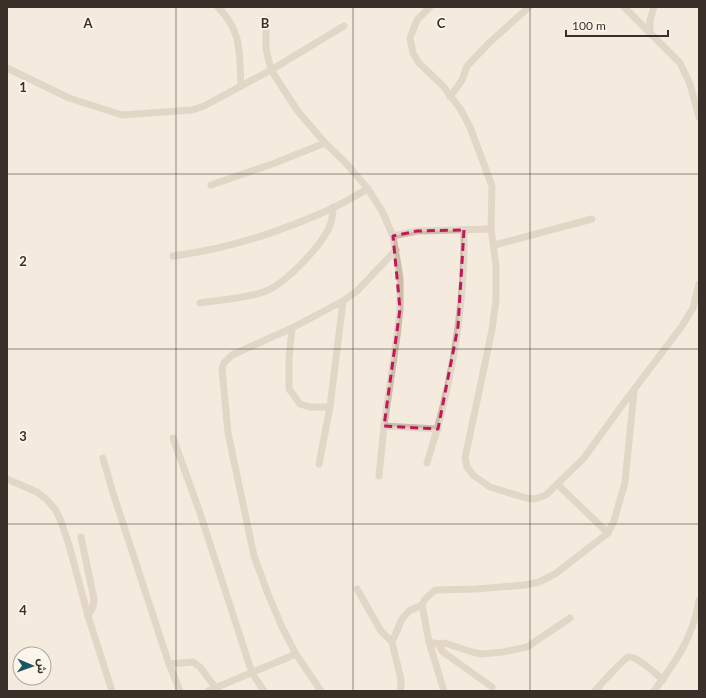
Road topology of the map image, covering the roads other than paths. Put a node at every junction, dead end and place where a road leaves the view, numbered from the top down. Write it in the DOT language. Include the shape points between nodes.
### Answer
graph roads {
  1 [pos="218,7"];
  2 [pos="430,7"];
  3 [pos="530,7"];
  4 [pos="624,7"];
  5 [pos="654,7"];
  6 [pos="266,19"];
  7 [pos="344,26"];
  8 [pos="650,33"];
  9 [pos="7,68"];
  10 [pos="271,70"];
  11 [pos="241,86"];
  12 [pos="450,97"];
  13 [pos="698,113"];
  14 [pos="325,143"];
  15 [pos="211,185"];
  16 [pos="368,189"];
  17 [pos="333,207"];
  18 [pos="592,219"];
  19 [pos="491,229"];
  20 [pos="464,230"];
  21 [pos="393,236"];
  22 [pos="494,245"];
  23 [pos="396,250"];
  24 [pos="173,256"];
  25 [pos="699,284"];
  26 [pos="343,301"];
  27 [pos="200,303"];
  28 [pos="292,328"];
  29 [pos="634,390"];
  30 [pos="330,406"];
  31 [pos="384,426"];
  32 [pos="438,429"];
  33 [pos="173,438"];
  34 [pos="103,458"];
  35 [pos="319,464"];
  36 [pos="427,464"];
  37 [pos="379,476"];
  38 [pos="7,479"];
  39 [pos="558,485"];
  40 [pos="608,533"];
  41 [pos="81,537"];
  42 [pos="358,589"];
  43 [pos="699,600"];
  44 [pos="422,605"];
  45 [pos="88,616"];
  46 [pos="570,618"];
  47 [pos="392,642"];
  48 [pos="428,642"];
  49 [pos="438,644"];
  50 [pos="296,654"];
  51 [pos="169,664"];
  52 [pos="252,673"];
  53 [pos="663,680"];
  54 [pos="492,687"];
  55 [pos="217,689"];
  56 [pos="111,690"];
  57 [pos="180,691"];
  58 [pos="208,691"];
  59 [pos="264,691"];
  60 [pos="321,691"];
  61 [pos="400,691"];
  62 [pos="444,691"];
  63 [pos="595,691"];
  64 [pos="654,691"];
  1 -- 11 [label="street" via="237,34"];
  2 -- 12 [label="street" via="416,20 410,38 413,53"];
  3 -- 12 [label="street" via="467,66 462,80"];
  4 -- 8 [label="street"];
  5 -- 8 [label="street"];
  6 -- 10 [label="street" via="266,49"];
  7 -- 10 [label="street"];
  8 -- 13 [label="street" via="680,64 690,84"];
  9 -- 11 [label="street" via="69,98 122,115 192,110"];
  10 -- 11 [label="street"];
  10 -- 14 [label="street" via="296,110"];
  12 -- 19 [label="street" via="470,127 492,186"];
  14 -- 15 [label="street"];
  14 -- 16 [label="street"];
  16 -- 17 [label="street"];
  16 -- 21 [label="street" via="382,211"];
  17 -- 24 [label="street" via="240,243"];
  17 -- 27 [label="street" via="332,219 321,241 284,280 255,294"];
  18 -- 22 [label="street"];
  19 -- 20 [label="street"];
  19 -- 22 [label="street"];
  20 -- 21 [label="street" via="417,231"];
  20 -- 32 [label="street" via="458,327"];
  21 -- 23 [label="street"];
  22 -- 39 [label="street" via="496,300 466,451 467,467 473,475 490,487 526,498 535,499 546,495"];
  23 -- 26 [label="street" via="362,286"];
  23 -- 31 [label="street" via="400,278 400,309"];
  25 -- 29 [label="street" via="689,315"];
  26 -- 28 [label="street"];
  26 -- 30 [label="street"];
  28 -- 30 [label="street" via="289,389 300,404 310,407"];
  28 -- 50 [label="street" via="232,355 222,369 228,432 254,556 268,594"];
  29 -- 39 [label="street" via="584,458"];
  29 -- 40 [label="street" via="625,482"];
  30 -- 35 [label="street"];
  31 -- 32 [label="street"];
  31 -- 37 [label="street"];
  32 -- 36 [label="street"];
  33 -- 52 [label="street"];
  34 -- 51 [label="street"];
  38 -- 45 [label="street" via="37,492 55,509 69,545"];
  39 -- 40 [label="street"];
  40 -- 44 [label="street" via="582,555 539,582 476,589 435,590"];
  41 -- 45 [label="street" via="94,599"];
  42 -- 47 [label="street" via="381,631"];
  43 -- 53 [label="street" via="697,615 683,651"];
  44 -- 47 [label="street" via="409,611 402,619"];
  44 -- 48 [label="street"];
  45 -- 56 [label="street"];
  46 -- 49 [label="street" via="527,647 503,652 481,654 445,643"];
  47 -- 61 [label="street" via="401,680"];
  48 -- 49 [label="street"];
  48 -- 62 [label="street"];
  49 -- 54 [label="street" via="443,652"];
  50 -- 52 [label="street"];
  50 -- 60 [label="street"];
  51 -- 55 [label="street" via="193,662"];
  51 -- 57 [label="street"];
  52 -- 55 [label="street"];
  52 -- 59 [label="street"];
  53 -- 63 [label="street" via="650,668 628,657"];
  53 -- 64 [label="street"];
  55 -- 58 [label="street"];
}
